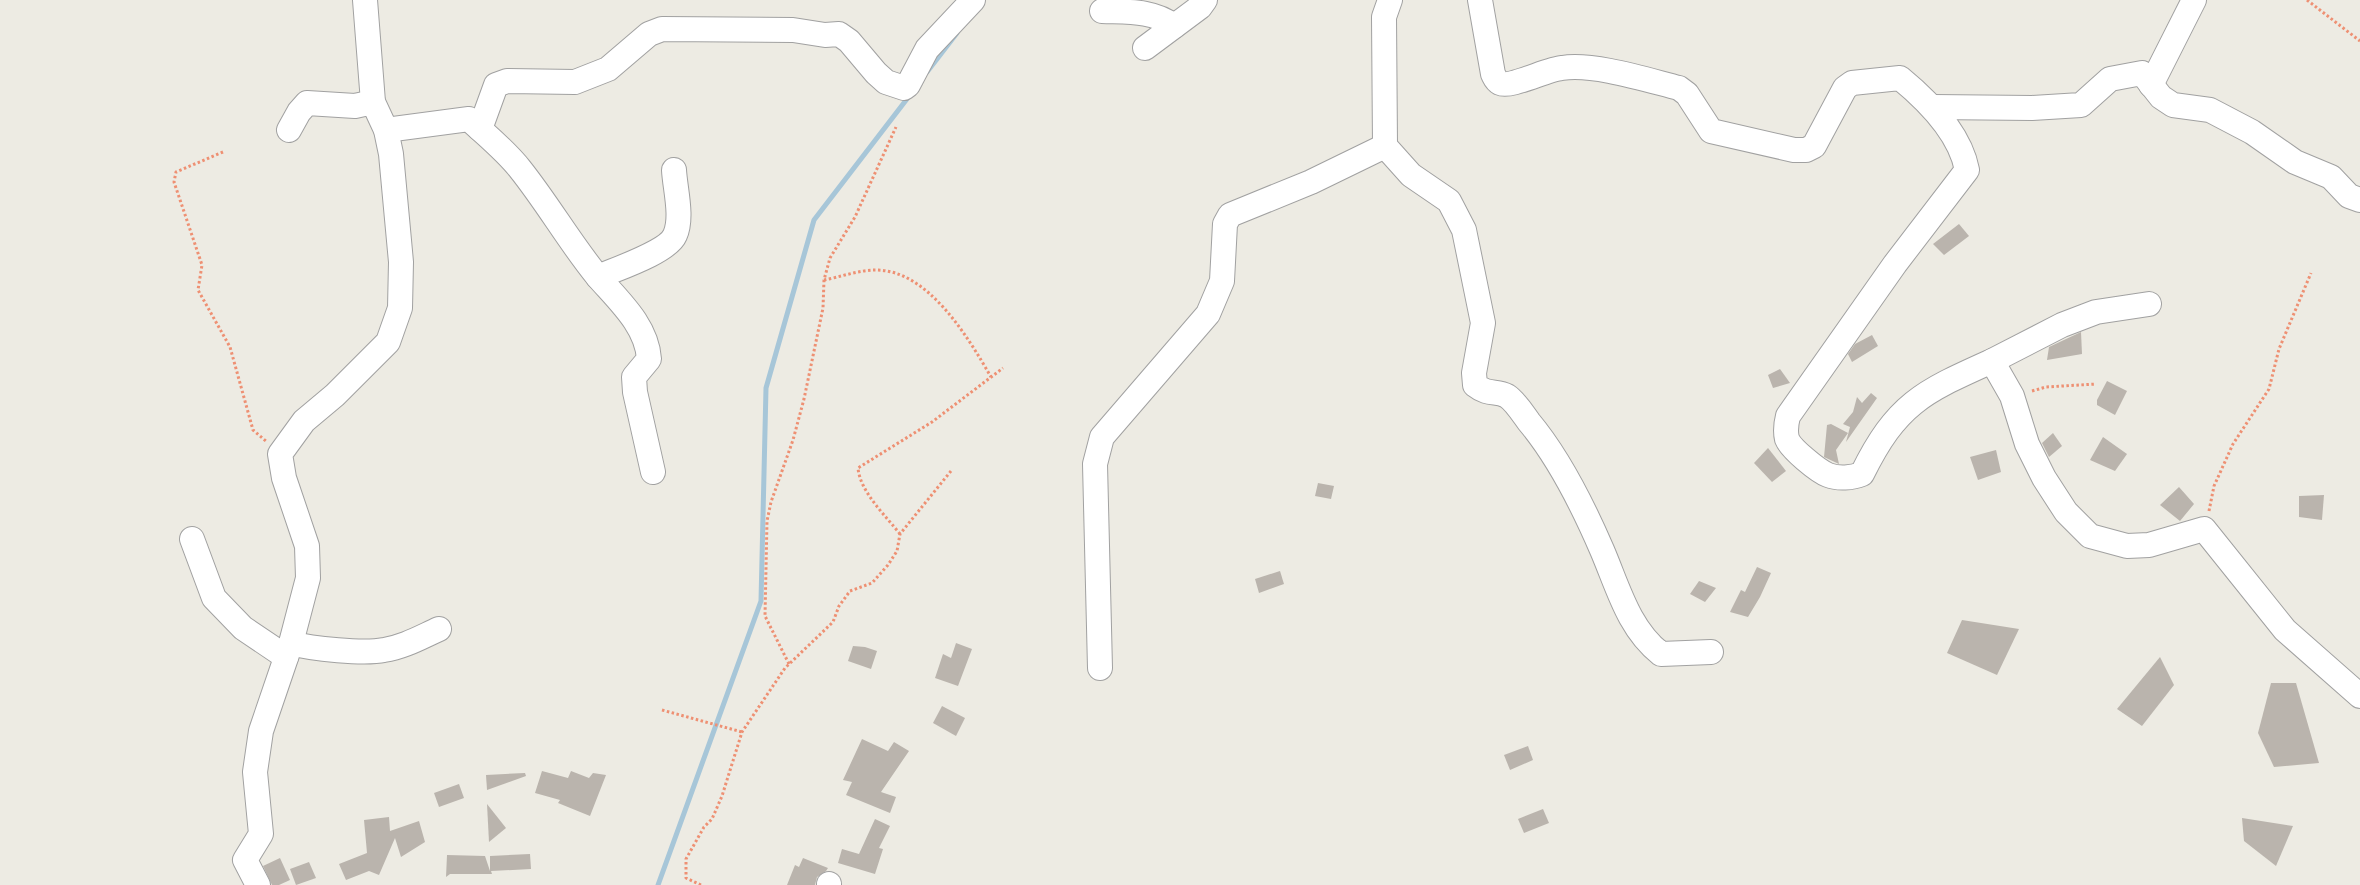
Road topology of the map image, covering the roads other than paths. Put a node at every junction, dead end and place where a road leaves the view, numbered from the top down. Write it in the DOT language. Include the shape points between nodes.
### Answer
graph roads {
  1 [pos="365,0"];
  2 [pos="974,0"];
  3 [pos="1390,0"];
  4 [pos="1480,0"];
  5 [pos="2194,0"];
  6 [pos="1198,2"];
  7 [pos="1102,11"];
  8 [pos="1174,26"];
  9 [pos="1145,48"];
  10 [pos="2151,84"];
  11 [pos="373,102"];
  12 [pos="1933,107"];
  13 [pos="480,129"];
  14 [pos="289,130"];
  15 [pos="386,130"];
  16 [pos="1385,146"];
  17 [pos="674,170"];
  18 [pos="2360,200"];
  19 [pos="598,277"];
  20 [pos="2149,304"];
  21 [pos="1992,362"];
  22 [pos="654,472"];
  23 [pos="192,540"];
  24 [pos="439,629"];
  25 [pos="289,650"];
  26 [pos="1711,652"];
  27 [pos="1100,668"];
  28 [pos="2360,696"];
  29 [pos="258,885"];
  1 -- 11 [label="street"];
  2 -- 13 [label="street" via="927,49 904,88 886,82 839,34 792,30 662,30 650,34 608,69 575,82 507,81 496,85"];
  3 -- 16 [label="street" via="1384,17"];
  4 -- 12 [label="street" via="1493,74 1501,84 1565,67 1610,71 1679,88 1687,94 1711,131 1794,150 1814,146 1845,88 1852,83 1900,78"];
  5 -- 10 [label="street"];
  6 -- 8 [label="street"];
  7 -- 8 [label="street" via="1152,14"];
  8 -- 9 [label="street"];
  10 -- 12 [label="street" via="2142,73 2110,79 2081,105"];
  10 -- 18 [label="street" via="2173,105 2210,110 2252,132 2295,162 2331,177 2350,196"];
  11 -- 14 [label="street" via="355,106 307,104"];
  11 -- 15 [label="street"];
  12 -- 21 [label="street" via="1960,149 1967,170 1895,264 1788,416 1788,440 1794,449 1827,474 1856,477 1862,474 1889,426 1909,405 1930,391"];
  13 -- 15 [label="street" via="469,119"];
  13 -- 19 [label="street" via="519,168"];
  15 -- 25 [label="street" via="401,262 400,308 388,342 304,421 280,454 284,478 307,546 308,578"];
  16 -- 26 [label="street" via="1411,174 1449,200 1464,230 1483,322 1474,373 1475,386 1484,392 1507,396 1548,444 1586,515 1621,602 1649,645 1661,654"];
  16 -- 27 [label="street" via="1311,182 1230,215 1225,224 1222,281 1208,314 1102,437 1095,464"];
  17 -- 19 [label="street" via="678,217 675,235 666,246"];
  19 -- 22 [label="street" via="619,299 648,348 649,359 634,377"];
  20 -- 21 [label="street" via="2096,312 2062,325"];
  21 -- 28 [label="street" via="2012,396 2026,444 2044,478 2066,512 2090,536 2127,546 2149,545 2204,528 2285,630"];
  23 -- 25 [label="street" via="214,598 243,628"];
  24 -- 25 [label="street" via="383,651"];
  25 -- 29 [label="street" via="261,731 255,772 262,834 245,860"];
}
